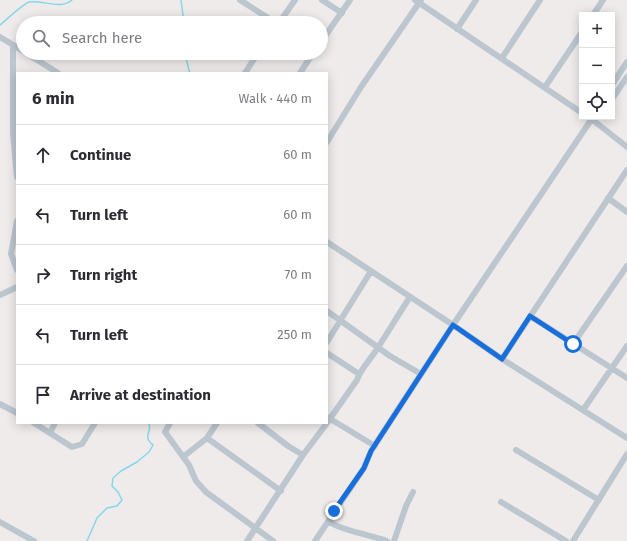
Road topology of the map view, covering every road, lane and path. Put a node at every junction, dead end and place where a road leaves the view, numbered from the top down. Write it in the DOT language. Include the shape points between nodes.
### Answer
graph roads {
  1 [pos="240,0"];
  2 [pos="295,0"];
  3 [pos="322,0"];
  4 [pos="350,0"];
  5 [pos="476,0"];
  6 [pos="540,0"];
  7 [pos="603,0"];
  8 [pos="418,1"];
  9 [pos="595,12"];
  10 [pos="342,13"];
  11 [pos="265,16"];
  12 [pos="284,16"];
  13 [pos="457,29"];
  14 [pos="328,32"];
  15 [pos="579,36"];
  16 [pos="0,37"];
  17 [pos="13,45"];
  18 [pos="16,47"];
  19 [pos="502,58"];
  20 [pos="37,60"];
  21 [pos="253,60"];
  22 [pos="309,60"];
  23 [pos="627,62"];
  24 [pos="56,72"];
  25 [pos="246,72"];
  26 [pos="301,72"];
  27 [pos="627,77"];
  28 [pos="613,84"];
  29 [pos="545,87"];
  30 [pos="615,95"];
  31 [pos="579,110"];
  32 [pos="591,120"];
  33 [pos="594,120"];
  34 [pos="328,140"];
  35 [pos="627,148"];
  36 [pos="16,162"];
  37 [pos="627,170"];
  38 [pos="608,198"];
  39 [pos="627,212"];
  40 [pos="16,227"];
  41 [pos="328,243"];
  42 [pos="627,266"];
  43 [pos="16,267"];
  44 [pos="371,271"];
  45 [pos="16,287"];
  46 [pos="0,295"];
  47 [pos="410,297"];
  48 [pos="328,312"];
  49 [pos="530,316"];
  50 [pos="340,321"];
  51 [pos="453,325"];
  52 [pos="328,340"];
  53 [pos="573,344"];
  54 [pos="627,346"];
  55 [pos="378,347"];
  56 [pos="328,355"];
  57 [pos="502,359"];
  58 [pos="611,368"];
  59 [pos="359,374"];
  60 [pos="421,374"];
  61 [pos="627,378"];
  62 [pos="0,404"];
  63 [pos="583,410"];
  64 [pos="16,412"];
  65 [pos="328,420"];
  66 [pos="36,424"];
  67 [pos="54,424"];
  68 [pos="94,424"];
  69 [pos="169,424"];
  70 [pos="216,424"];
  71 [pos="259,424"];
  72 [pos="325,424"];
  73 [pos="50,433"];
  74 [pos="207,438"];
  75 [pos="627,438"];
  76 [pos="375,446"];
  77 [pos="516,450"];
  78 [pos="627,454"];
  79 [pos="303,455"];
  80 [pos="183,457"];
  81 [pos="281,491"];
  82 [pos="413,492"];
  83 [pos="598,500"];
  84 [pos="501,502"];
  85 [pos="0,522"];
  86 [pos="329,522"];
  87 [pos="256,528"];
  88 [pos="34,541"];
  89 [pos="248,541"];
  90 [pos="273,541"];
  91 [pos="315,541"];
  92 [pos="387,541"];
  93 [pos="394,541"];
  94 [pos="566,541"];
  95 [pos="574,541"];
  1 -- 11 [label="street"];
  2 -- 12 [label="street"];
  3 -- 10 [label="street"];
  4 -- 10 [label="street"];
  5 -- 13 [label="street"];
  6 -- 19 [label="street"];
  7 -- 9 [label="street"];
  8 -- 13 [label="street"];
  8 -- 34 [label="street"];
  10 -- 14 [label="street"];
  13 -- 19 [label="street"];
  15 -- 29 [label="street"];
  16 -- 17 [label="street"];
  17 -- 18 [label="street"];
  17 -- 36 [label="street"];
  19 -- 29 [label="street"];
  20 -- 24 [label="street"];
  21 -- 25 [label="street"];
  22 -- 26 [label="street"];
  23 -- 28 [label="street"];
  27 -- 30 [label="street"];
  29 -- 31 [label="street"];
  32 -- 51 [label="street"];
  33 -- 35 [label="street"];
  37 -- 38 [label="street"];
  38 -- 39 [label="street"];
  38 -- 49 [label="street"];
  40 -- 43 [label="street" via="11,254"];
  41 -- 44 [label="street"];
  42 -- 53 [label="street"];
  44 -- 47 [label="street"];
  44 -- 50 [label="street"];
  45 -- 46 [label="street"];
  47 -- 51 [label="street"];
  47 -- 55 [label="street"];
  48 -- 50 [label="street"];
  49 -- 53 [label="street"];
  49 -- 57 [label="street"];
  50 -- 52 [label="street"];
  50 -- 55 [label="street"];
  51 -- 57 [label="street"];
  51 -- 60 [label="street"];
  53 -- 58 [label="street"];
  54 -- 58 [label="street"];
  55 -- 59 [label="street"];
  55 -- 60 [label="street"];
  56 -- 59 [label="street"];
  57 -- 63 [label="street"];
  58 -- 61 [label="street"];
  58 -- 63 [label="street"];
  59 -- 65 [label="street"];
  60 -- 76 [label="street"];
  62 -- 64 [label="street"];
  63 -- 75 [label="street"];
  65 -- 76 [label="street"];
  66 -- 73 [label="street"];
  67 -- 73 [label="street"];
  68 -- 73 [label="street" via="82,444 72,447"];
  69 -- 80 [label="street" via="165,432"];
  70 -- 74 [label="street"];
  71 -- 79 [label="street"];
  72 -- 79 [label="street"];
  74 -- 80 [label="street"];
  74 -- 81 [label="street"];
  76 -- 86 [label="street"];
  77 -- 83 [label="street"];
  78 -- 83 [label="street"];
  79 -- 81 [label="street"];
  80 -- 87 [label="street" via="196,481 206,492"];
  81 -- 87 [label="street"];
  82 -- 93 [label="street"];
  83 -- 95 [label="street"];
  84 -- 94 [label="street"];
  85 -- 88 [label="street"];
  86 -- 91 [label="street"];
  86 -- 92 [label="street"];
  87 -- 89 [label="street"];
  87 -- 90 [label="street"];
}
